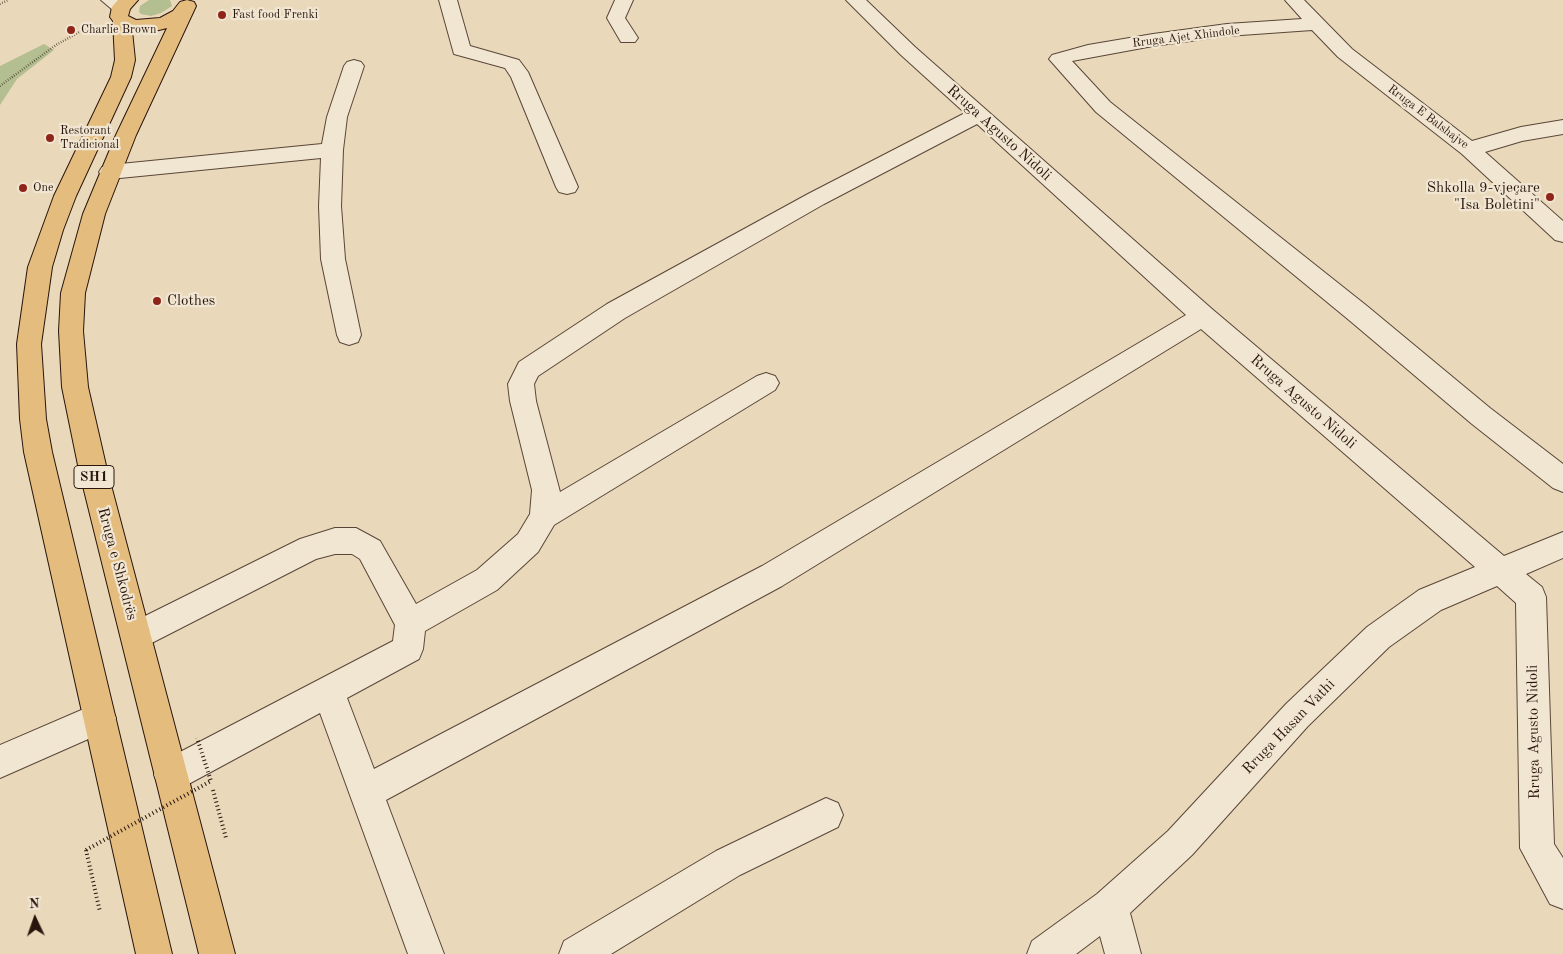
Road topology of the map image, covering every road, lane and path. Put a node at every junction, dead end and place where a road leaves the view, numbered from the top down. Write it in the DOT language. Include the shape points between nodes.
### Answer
graph roads {
  1 [pos="8,0"];
  2 [pos="448,0"];
  3 [pos="624,0"];
  4 [pos="855,0"];
  5 [pos="1294,0"];
  6 [pos="0,4"];
  7 [pos="187,4"];
  8 [pos="121,7"];
  9 [pos="1315,24"];
  10 [pos="628,38"];
  11 [pos="354,66"];
  12 [pos="0,86"];
  13 [pos="978,115"];
  14 [pos="1563,127"];
  15 [pos="1469,149"];
  16 [pos="332,150"];
  17 [pos="110,172"];
  18 [pos="567,187"];
  19 [pos="1563,234"];
  20 [pos="1203,316"];
  21 [pos="350,335"];
  22 [pos="766,383"];
  23 [pos="1563,480"];
  24 [pos="544,516"];
  25 [pos="1563,545"];
  26 [pos="1499,570"];
  27 [pos="410,623"];
  28 [pos="136,636"];
  29 [pos="328,690"];
  30 [pos="100,718"];
  31 [pos="197,738"];
  32 [pos="0,762"];
  33 [pos="171,775"];
  34 [pos="211,781"];
  35 [pos="366,792"];
  36 [pos="826,815"];
  37 [pos="226,838"];
  38 [pos="1563,891"];
  39 [pos="1110,907"];
  40 [pos="100,912"];
  41 [pos="154,954"];
  42 [pos="217,954"];
  43 [pos="426,954"];
  44 [pos="577,954"];
  45 [pos="1045,954"];
  46 [pos="1123,954"];
  1 -- 6 [label="path"];
  2 -- 18 [label="street" via="461,50 512,64 521,76"];
  3 -- 10 [label="street" via="616,18"];
  4 -- 13 [label="street, Rruga Agusto Nidoli"];
  5 -- 9 [label="street, Rruga E Balshajve"];
  7 -- 8 [label="main road, SH1" via="172,20 136,26"];
  7 -- 17 [label="main road, Rruga e Shkodrës / SH1"];
  8 -- 12 [label="path" via="56,45"];
  8 -- 30 [label="main road" via="125,60 121,77 52,230 40,267 29,344 38,452"];
  9 -- 15 [label="street, Rruga E Balshajve" via="1345,53"];
  9 -- 23 [label="street, Rruga Ajet Xhindole" via="1228,30 1154,40 1059,59 1103,107 1480,416"];
  11 -- 16 [label="street" via="337,117"];
  13 -- 20 [label="street, Rruga Agusto Nidoli"];
  13 -- 24 [label="street" via="816,199 616,311 528,369 521,384 546,490"];
  14 -- 15 [label="street" via="1521,134"];
  15 -- 19 [label="street, Rruga E Balshajve"];
  16 -- 17 [label="street"];
  16 -- 21 [label="street" via="330,206 333,259"];
  17 -- 28 [label="main road, Rruga e Shkodrës / SH1" via="94,214 73,292 71,331 75,387"];
  20 -- 26 [label="street, Rruga Agusto Nidoli"];
  20 -- 35 [label="street" via="772,576"];
  22 -- 24 [label="street"];
  24 -- 27 [label="street" via="528,542 488,580"];
  25 -- 26 [label="street, Rruga Hasan Vathi"];
  26 -- 38 [label="street, Rruga Agusto Nidoli" via="1531,597 1537,848"];
  26 -- 39 [label="street, Rruga Hasan Vathi" via="1430,600 1378,637 1297,715 1180,843"];
  27 -- 28 [label="street" via="370,550 356,541 335,541 310,548"];
  27 -- 29 [label="street" via="408,649"];
  28 -- 33 [label="main road, Rruga e Shkodrës / SH1"];
  29 -- 33 [label="street"];
  29 -- 35 [label="street"];
  30 -- 32 [label="street"];
  30 -- 41 [label="main road"];
  31 -- 34 [label="path, bridge"];
  33 -- 42 [label="main road, Rruga e Shkodrës / SH1"];
  34 -- 37 [label="path"];
  34 -- 40 [label="path, bridge" via="86,850"];
  35 -- 43 [label="street"];
  36 -- 44 [label="street" via="728,863"];
  39 -- 45 [label="street, Rruga Hasan Vathi"];
  39 -- 46 [label="street"];
}
